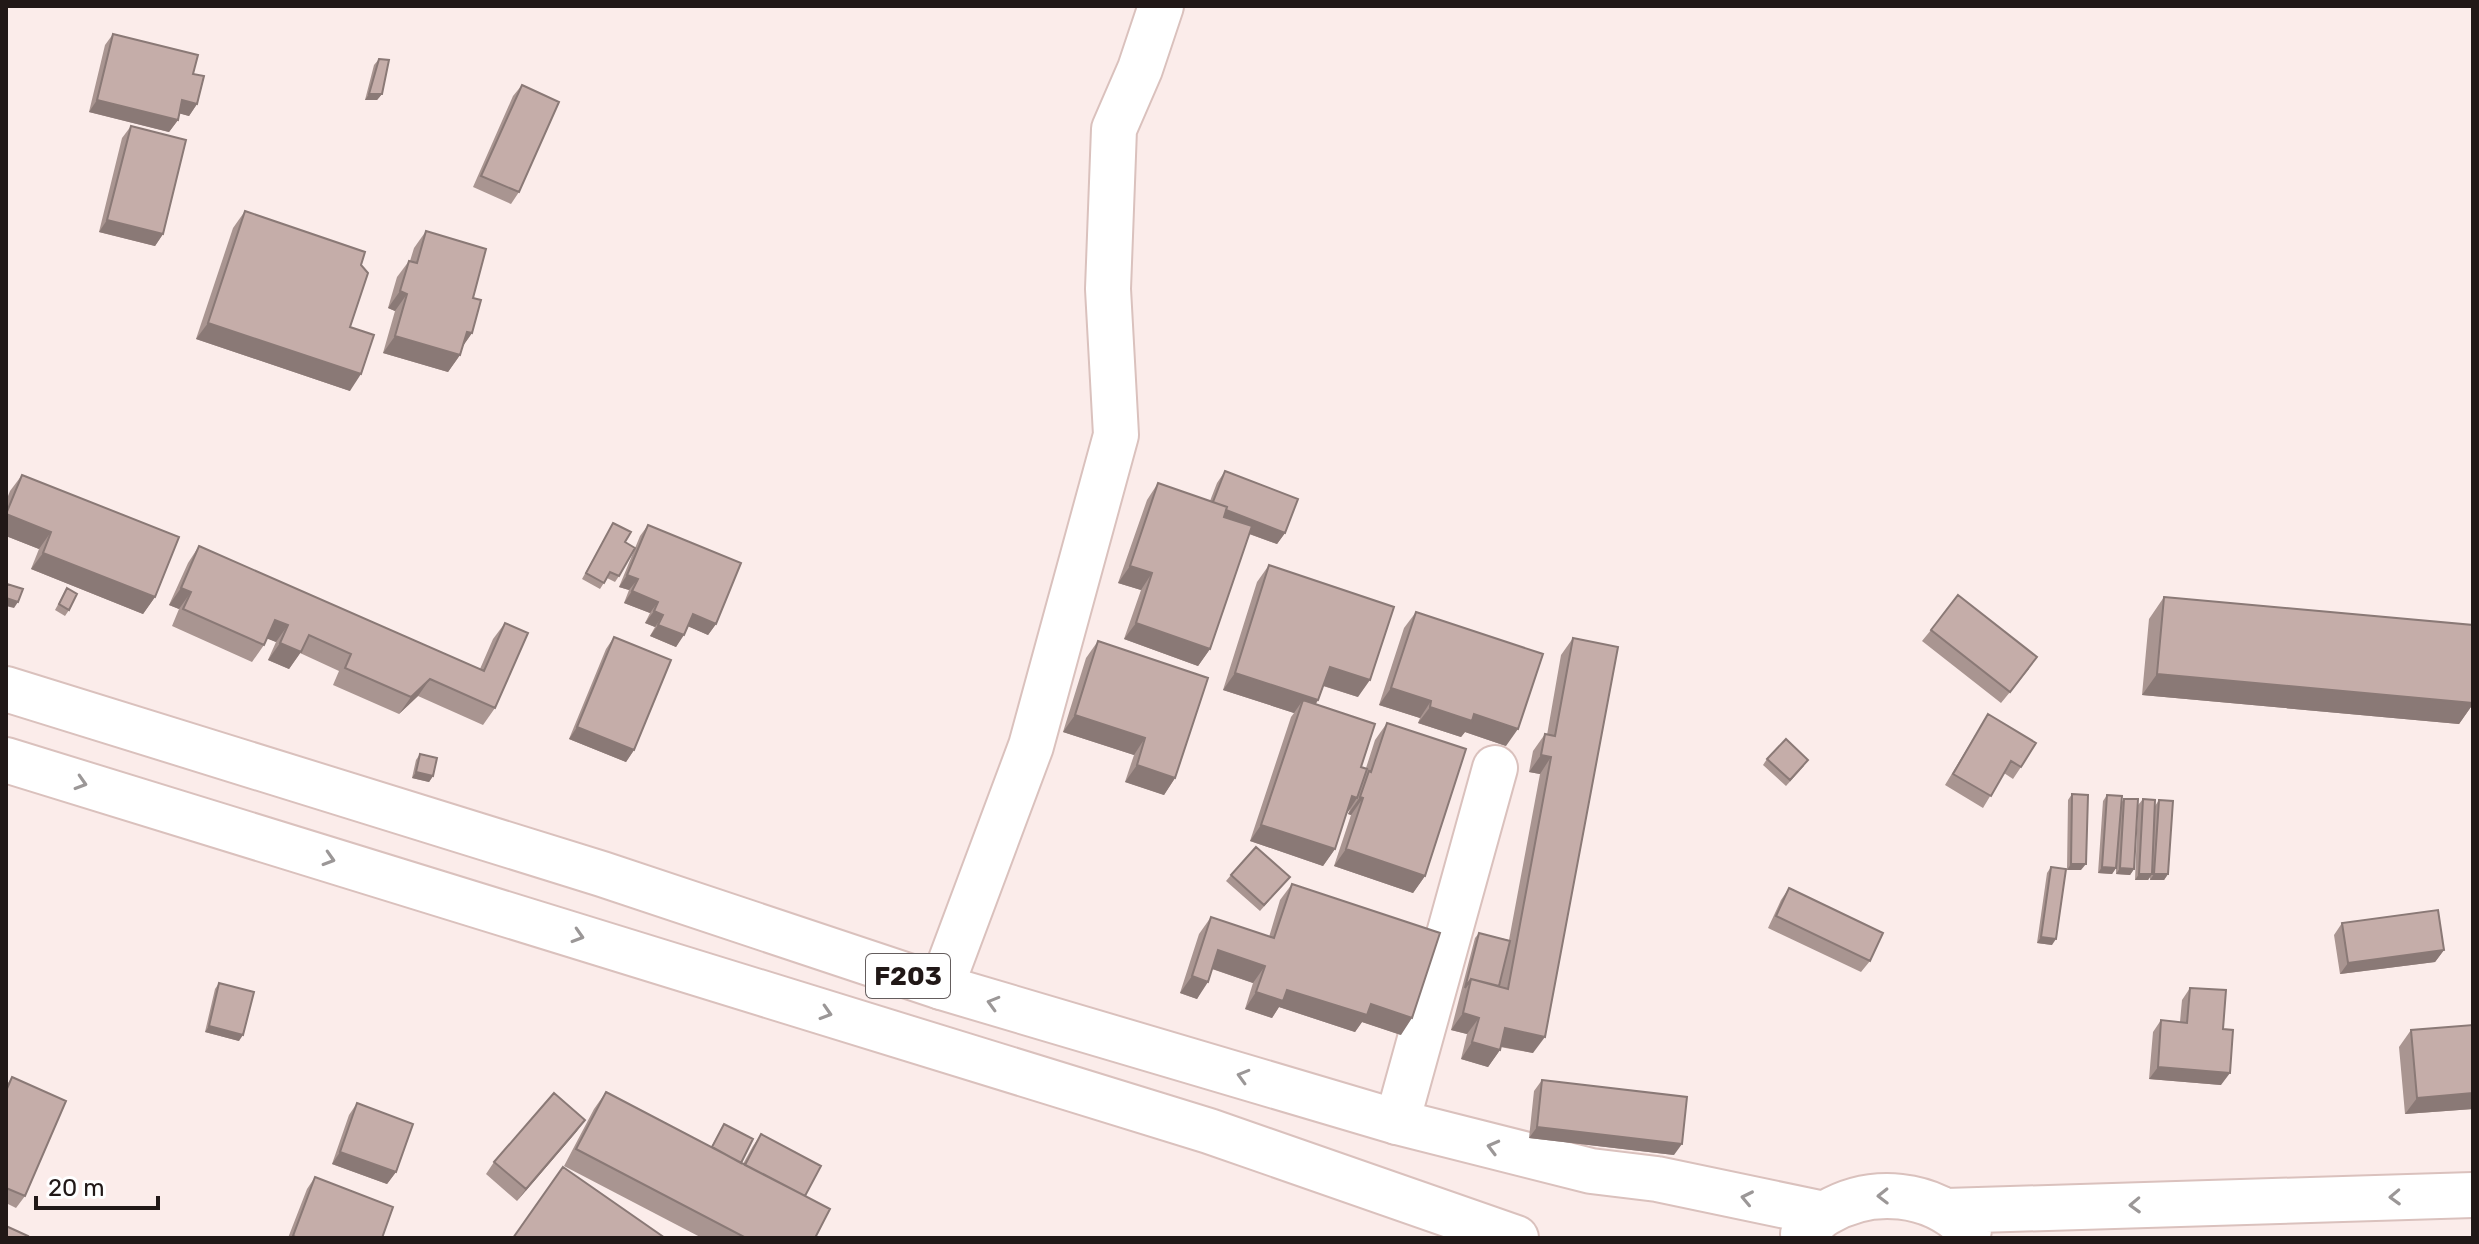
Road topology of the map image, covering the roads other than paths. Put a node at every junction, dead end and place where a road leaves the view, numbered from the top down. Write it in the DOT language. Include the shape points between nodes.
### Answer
graph roads {
  1 [pos="1161,6"];
  2 [pos="6,689"];
  3 [pos="6,760"];
  4 [pos="1495,768"];
  5 [pos="941,987"];
  6 [pos="1397,1122"];
  7 [pos="2473,1195"];
  8 [pos="1961,1224"];
  9 [pos="1811,1226"];
  10 [pos="1516,1238"];
  1 -- 5 [label="main road" via="1114,129 1108,289 1116,435 1031,746"];
  2 -- 5 [label="main road, F203" via="586,869"];
  3 -- 10 [label="main road, F203, one-way" via="1194,1127"];
  4 -- 6 [label="main road"];
  6 -- 5 [label="main road, F203, one-way"];
  9 -- 6 [label="main road, F203, one-way" via="1657,1179 1591,1171"];
  7 -- 8 [label="main road, one-way"];
  8 -- 9 [label="main road, one-way" via="1907,1196 1863,1197"];
}
